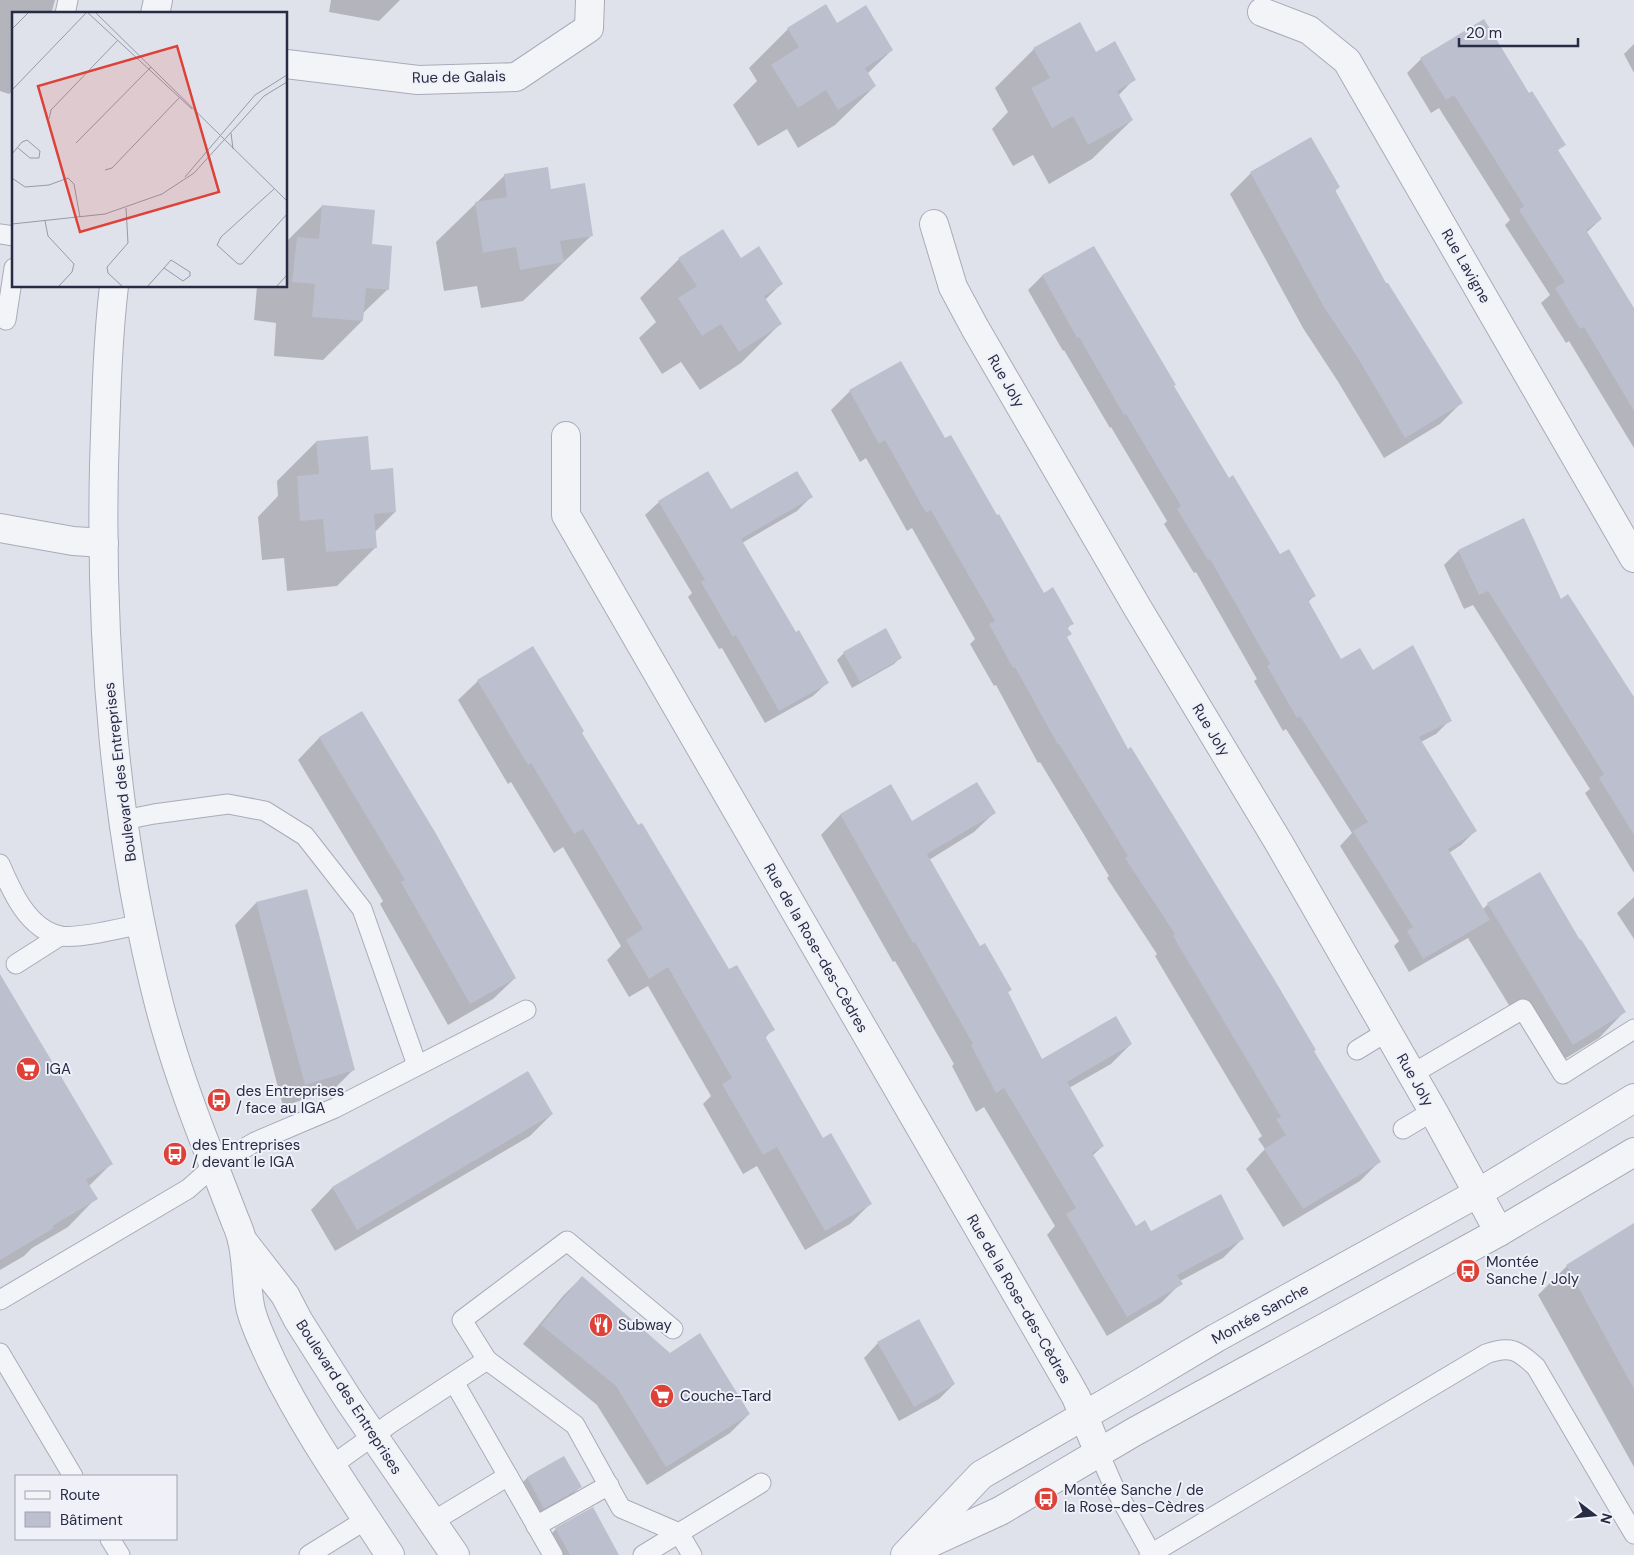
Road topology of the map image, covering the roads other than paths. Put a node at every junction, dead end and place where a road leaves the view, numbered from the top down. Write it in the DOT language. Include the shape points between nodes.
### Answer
graph roads {
  1 [pos="590,0"];
  2 [pos="1262,12"];
  3 [pos="288,64"];
  4 [pos="934,224"];
  5 [pos="12,281"];
  6 [pos="114,288"];
  7 [pos="6,320"];
  8 [pos="566,436"];
  9 [pos="0,528"];
  10 [pos="104,543"];
  11 [pos="1634,558"];
  12 [pos="124,820"];
  13 [pos="0,864"];
  14 [pos="142,924"];
  15 [pos="60,936"];
  16 [pos="16,964"];
  17 [pos="526,1010"];
  18 [pos="1634,1029"];
  19 [pos="1388,1031"];
  20 [pos="1357,1050"];
  21 [pos="417,1066"];
  22 [pos="1412,1074"];
  23 [pos="1634,1098"];
  24 [pos="1433,1111"];
  25 [pos="1403,1129"];
  26 [pos="1634,1152"];
  27 [pos="214,1166"];
  28 [pos="1478,1193"];
  29 [pos="1499,1232"];
  30 [pos="242,1240"];
  31 [pos="0,1300"];
  32 [pos="673,1329"];
  33 [pos="0,1353"];
  34 [pos="487,1360"];
  35 [pos="454,1382"];
  36 [pos="1083,1416"];
  37 [pos="373,1436"];
  38 [pos="1099,1453"];
  39 [pos="331,1466"];
  40 [pos="72,1475"];
  41 [pos="508,1476"];
  42 [pos="761,1483"];
  43 [pos="609,1486"];
  44 [pos="366,1520"];
  45 [pos="432,1522"];
  46 [pos="536,1526"];
  47 [pos="679,1533"];
  48 [pos="1634,1534"];
  49 [pos="111,1540"];
  50 [pos="120,1555"];
  51 [pos="309,1555"];
  52 [pos="390,1555"];
  53 [pos="455,1555"];
  54 [pos="553,1555"];
  55 [pos="643,1555"];
  56 [pos="692,1555"];
  57 [pos="1151,1555"];
  1 -- 3 [label="street, Rue de Galais" via="589,28 516,77 418,80"];
  2 -- 11 [label="street, Rue Lavigne" via="1309,30 1348,61"];
  4 -- 19 [label="street, Rue Joly" via="953,286 975,328"];
  5 -- 7 [label="lane"];
  6 -- 10 [label="street, Boulevard des Entreprises" via="107,378"];
  8 -- 36 [label="street, Rue de la Rose-des-Cèdres" via="566,515 1054,1358"];
  9 -- 10 [label="street"];
  10 -- 12 [label="street, Boulevard des Entreprises" via="111,707"];
  12 -- 14 [label="street, Boulevard des Entreprises"];
  12 -- 21 [label="lane" via="228,804 265,811 305,836 362,909"];
  13 -- 15 [label="lane" via="14,897 29,916"];
  14 -- 15 [label="lane"];
  14 -- 27 [label="street, Boulevard des Entreprises" via="149,967 173,1054"];
  15 -- 16 [label="lane"];
  17 -- 21 [label="lane"];
  18 -- 22 [label="lane" via="1563,1074 1523,1009"];
  19 -- 20 [label="lane"];
  19 -- 22 [label="street, Rue Joly"];
  21 -- 27 [label="lane" via="335,1108 255,1142"];
  22 -- 24 [label="street, Rue Joly"];
  23 -- 28 [label="street, Montée Sanche"];
  24 -- 25 [label="lane"];
  24 -- 28 [label="street, Rue Joly"];
  26 -- 29 [label="street, Montée Sanche"];
  27 -- 30 [label="street, Boulevard des Entreprises"];
  27 -- 31 [label="lane" via="188,1189"];
  28 -- 29 [label="street, Rue Joly"];
  28 -- 36 [label="street, Montée Sanche" via="1216,1338"];
  29 -- 38 [label="street, Montée Sanche"];
  30 -- 37 [label="street, Boulevard des Entreprises" via="285,1294"];
  30 -- 39 [label="street, Boulevard des Entreprises" via="250,1310 287,1391"];
  32 -- 34 [label="lane" via="567,1241 462,1320"];
  33 -- 40 [label="lane"];
  34 -- 35 [label="lane"];
  34 -- 43 [label="lane" via="574,1425"];
  35 -- 37 [label="lane"];
  35 -- 41 [label="lane"];
  36 -- 38 [label="street, Rue de la Rose-des-Cèdres"];
  36 -- 38 [label="street, Montée Sanche" via="981,1475 905,1555 1000,1510"];
  37 -- 39 [label="lane"];
  37 -- 45 [label="street, Boulevard des Entreprises"];
  38 -- 57 [label="lane"];
  39 -- 44 [label="street, Boulevard des Entreprises"];
  41 -- 45 [label="lane"];
  41 -- 46 [label="lane"];
  42 -- 47 [label="lane"];
  43 -- 46 [label="lane"];
  43 -- 47 [label="lane" via="622,1508"];
  44 -- 51 [label="lane"];
  44 -- 52 [label="street, Boulevard des Entreprises"];
  45 -- 53 [label="street, Boulevard des Entreprises"];
  46 -- 54 [label="lane"];
  47 -- 55 [label="lane"];
  47 -- 56 [label="lane"];
  48 -- 57 [label="lane" via="1536,1368 1523,1355 1511,1349 1500,1349 1478,1359"];
  49 -- 50 [label="lane"];
}
